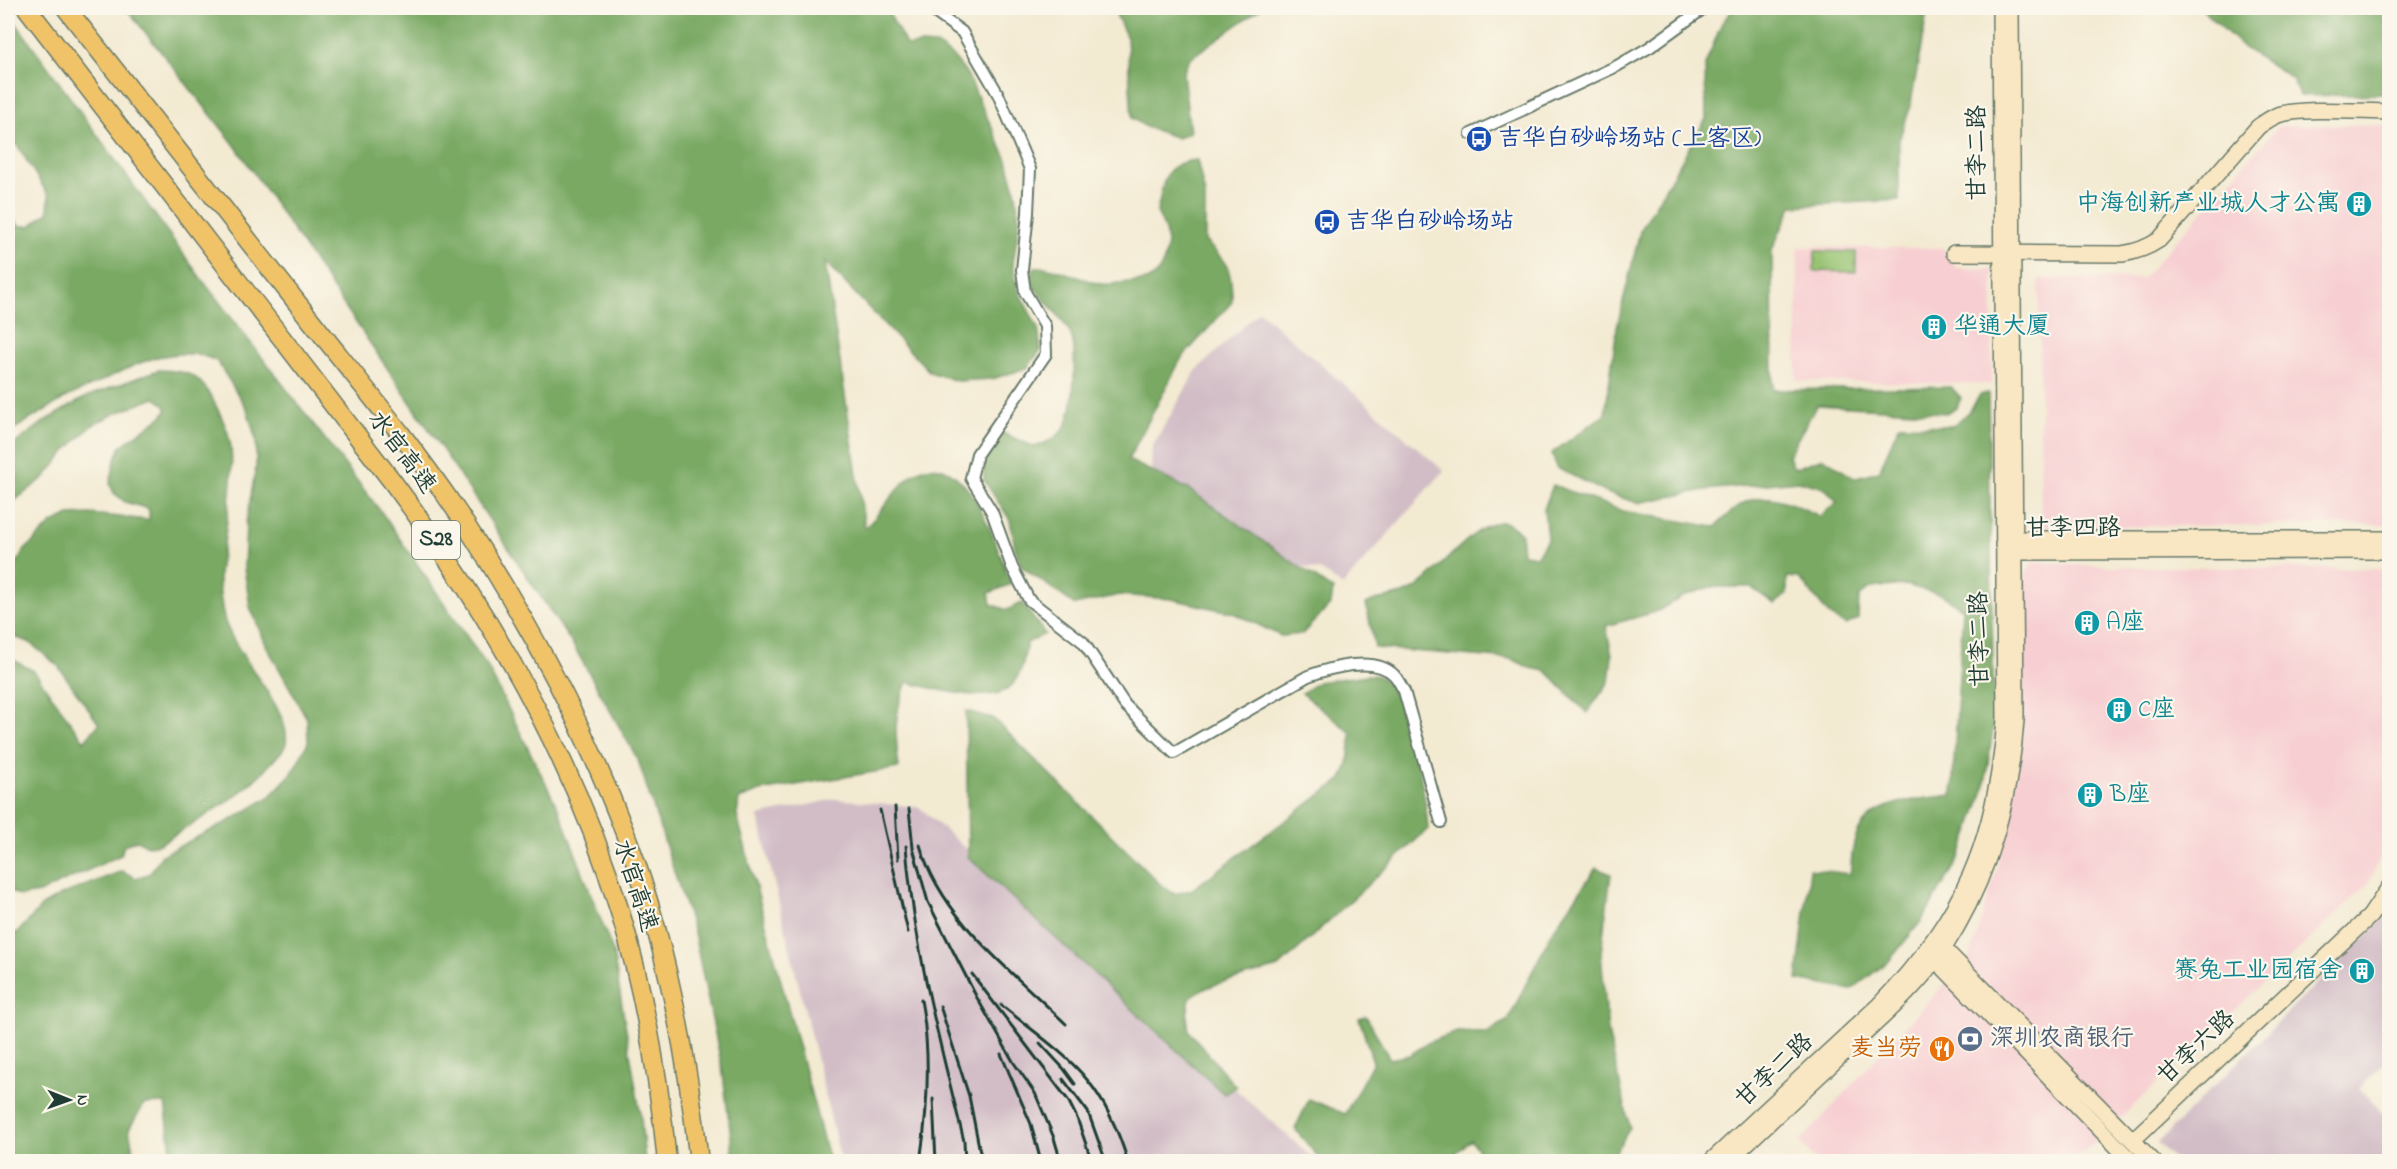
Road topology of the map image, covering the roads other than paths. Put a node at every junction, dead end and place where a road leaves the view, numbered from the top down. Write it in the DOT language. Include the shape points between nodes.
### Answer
graph roads {
  1 [pos="27,8"];
  2 [pos="66,8"];
  3 [pos="928,8"];
  4 [pos="1704,8"];
  5 [pos="2000,8"];
  6 [pos="2011,8"];
  7 [pos="2390,112"];
  8 [pos="1471,134"];
  9 [pos="1954,253"];
  10 [pos="2007,253"];
  11 [pos="2390,539"];
  12 [pos="2010,545"];
  13 [pos="2390,551"];
  14 [pos="1441,822"];
  15 [pos="2390,886"];
  16 [pos="1936,951"];
  17 [pos="2134,1139"];
  18 [pos="667,1161"];
  19 [pos="699,1161"];
  20 [pos="1710,1161"];
  21 [pos="1727,1161"];
  22 [pos="2133,1161"];
  23 [pos="2154,1161"];
  1 -- 18 [label="highway, 水官高速 / S28" via="399,489 463,580 505,649 569,779 620,913 651,1050"];
  2 -- 19 [label="highway, 水官高速 / S28" via="456,511 529,631 598,768 648,903 683,1044"];
  3 -- 14 [label="street" via="962,32 998,94 1030,169 1022,270 1025,292 1045,326 1046,354 977,454 971,477 992,512 1029,600 1083,642 1125,705 1174,753 1308,676 1353,665 1376,665 1394,674 1404,691"];
  4 -- 8 [label="street" via="1617,66"];
  5 -- 10 [label="street, 甘李二路"];
  6 -- 10 [label="street, 甘李二路"];
  7 -- 10 [label="street" via="2296,112 2268,119 2159,240 2148,247 2122,254"];
  9 -- 10 [label="street"];
  10 -- 12 [label="street, 甘李二路"];
  11 -- 12 [label="street, 甘李四路"];
  12 -- 13 [label="street, 甘李四路"];
  12 -- 16 [label="street, 甘李二路" via="2016,720 2006,803 1979,885"];
  15 -- 17 [label="street, 甘李六路" via="2370,916"];
  16 -- 20 [label="street, 甘李二路"];
  16 -- 21 [label="street, 甘李二路" via="1886,1014"];
  16 -- 22 [label="street"];
  16 -- 23 [label="street"];
}
